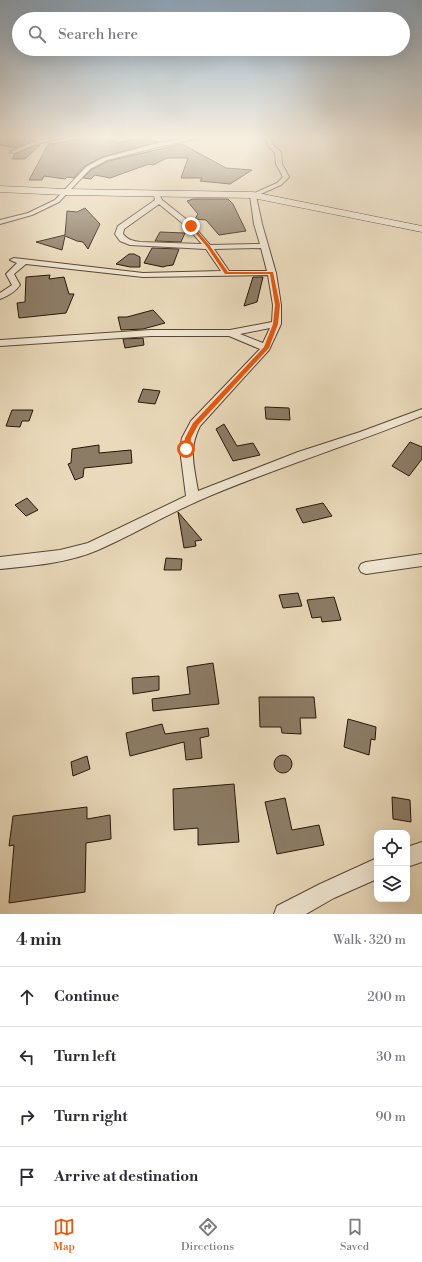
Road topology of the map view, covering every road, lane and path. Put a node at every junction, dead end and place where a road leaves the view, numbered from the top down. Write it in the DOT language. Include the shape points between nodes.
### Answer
graph roads {
  1 [pos="78,179"];
  2 [pos="284,179"];
  3 [pos="0,189"];
  4 [pos="65,192"];
  5 [pos="253,195"];
  6 [pos="158,197"];
  7 [pos="0,222"];
  8 [pos="422,229"];
  9 [pos="209,246"];
  10 [pos="263,246"];
  11 [pos="14,260"];
  12 [pos="24,261"];
  13 [pos="272,273"];
  14 [pos="226,274"];
  15 [pos="0,296"];
  16 [pos="276,324"];
  17 [pos="230,333"];
  18 [pos="0,343"];
  19 [pos="266,348"];
  20 [pos="422,412"];
  21 [pos="193,498"];
  22 [pos="422,560"];
  23 [pos="0,563"];
  24 [pos="366,568"];
  25 [pos="422,852"];
  26 [pos="410,856"];
  27 [pos="374,869"];
  28 [pos="285,914"];
  1 -- 4 [label="street"];
  2 -- 5 [label="street" via="279,184"];
  3 -- 4 [label="street"];
  4 -- 6 [label="street"];
  4 -- 7 [label="street" via="57,201 40,210"];
  5 -- 6 [label="street"];
  5 -- 8 [label="street"];
  5 -- 10 [label="street"];
  6 -- 9 [label="street"];
  6 -- 9 [label="street" via="121,228 119,234 123,239 140,244"];
  9 -- 10 [label="street"];
  9 -- 14 [label="street"];
  10 -- 13 [label="street"];
  11 -- 12 [label="street"];
  12 -- 14 [label="street" via="136,274"];
  12 -- 15 [label="street" via="10,274 16,284"];
  13 -- 14 [label="street"];
  13 -- 16 [label="street" via="277,305"];
  16 -- 17 [label="street"];
  16 -- 19 [label="street"];
  17 -- 18 [label="street" via="151,333"];
  17 -- 19 [label="street"];
  19 -- 21 [label="street" via="195,424 188,438 186,449"];
  20 -- 21 [label="street"];
  21 -- 23 [label="street" via="92,547 60,556"];
  22 -- 24 [label="street"];
  25 -- 26 [label="street"];
  27 -- 28 [label="street"];
}
